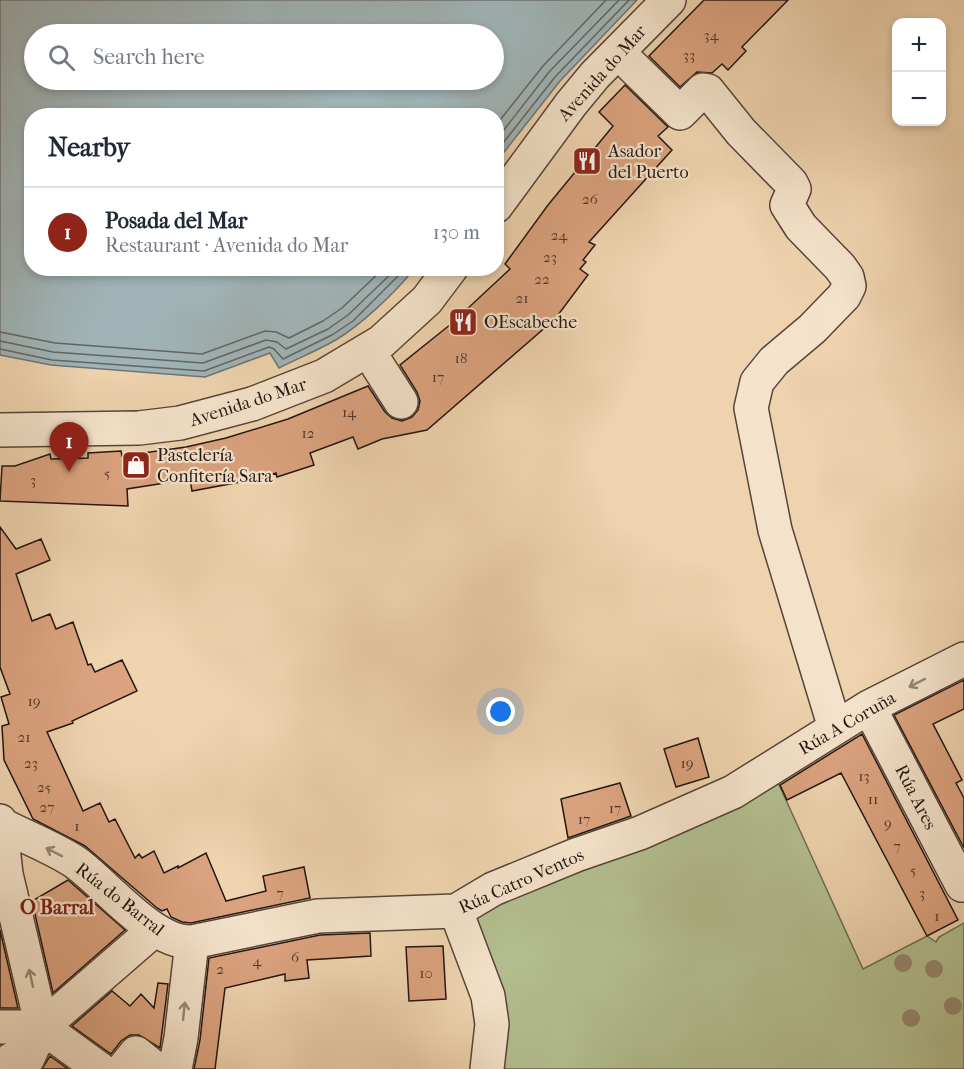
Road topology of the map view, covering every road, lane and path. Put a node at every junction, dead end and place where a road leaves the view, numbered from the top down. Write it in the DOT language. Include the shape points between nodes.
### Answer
graph roads {
  1 [pos="669,0"];
  2 [pos="631,65"];
  3 [pos="504,195"];
  4 [pos="445,276"];
  5 [pos="378,366"];
  6 [pos="401,402"];
  7 [pos="1,430"];
  8 [pos="964,659"];
  9 [pos="869,707"];
  10 [pos="835,728"];
  11 [pos="733,792"];
  12 [pos="0,823"];
  13 [pos="963,884"];
  14 [pos="456,911"];
  15 [pos="154,930"];
  16 [pos="192,942"];
  17 [pos="0,1027"];
  18 [pos="42,1027"];
  19 [pos="10,1069"];
  20 [pos="100,1069"];
  21 [pos="123,1069"];
  22 [pos="156,1069"];
  23 [pos="175,1069"];
  24 [pos="487,1069"];
  1 -- 3 [label="street, Avenida do Mar" via="577,97"];
  2 -- 10 [label="street" via="681,113 703,90 708,91 791,183 794,189 787,205 794,219 847,277 849,286 844,296 757,381 751,408 775,530"];
  4 -- 7 [label="street, Avenida do Mar" via="427,300 381,342 324,376 252,404 180,423 139,428"];
  5 -- 6 [label="street"];
  8 -- 9 [label="street, Rúa A Coruña, one-way"];
  9 -- 10 [label="street, Rúa A Coruña"];
  9 -- 13 [label="street, Rúa Ares"];
  10 -- 11 [label="street, Rúa A Coruña"];
  11 -- 14 [label="street, Rúa Catro Ventos" via="640,833 493,889"];
  15 -- 12 [label="street, Rúa do Barral, one-way" via="74,862"];
  18 -- 12 [label="street, one-way" via="6,874"];
  14 -- 16 [label="street, Rúa Catro Ventos" via="318,916"];
  14 -- 24 [label="street" via="488,996 492,1024"];
  15 -- 16 [label="street, Rúa do Barral" via="181,943"];
  15 -- 18 [label="street"];
  23 -- 16 [label="street, one-way"];
  17 -- 18 [label="street"];
  18 -- 19 [label="street" via="28,1058 12,1059"];
  18 -- 20 [label="street"];
  21 -- 22 [label="street" via="136,1053"];
}
